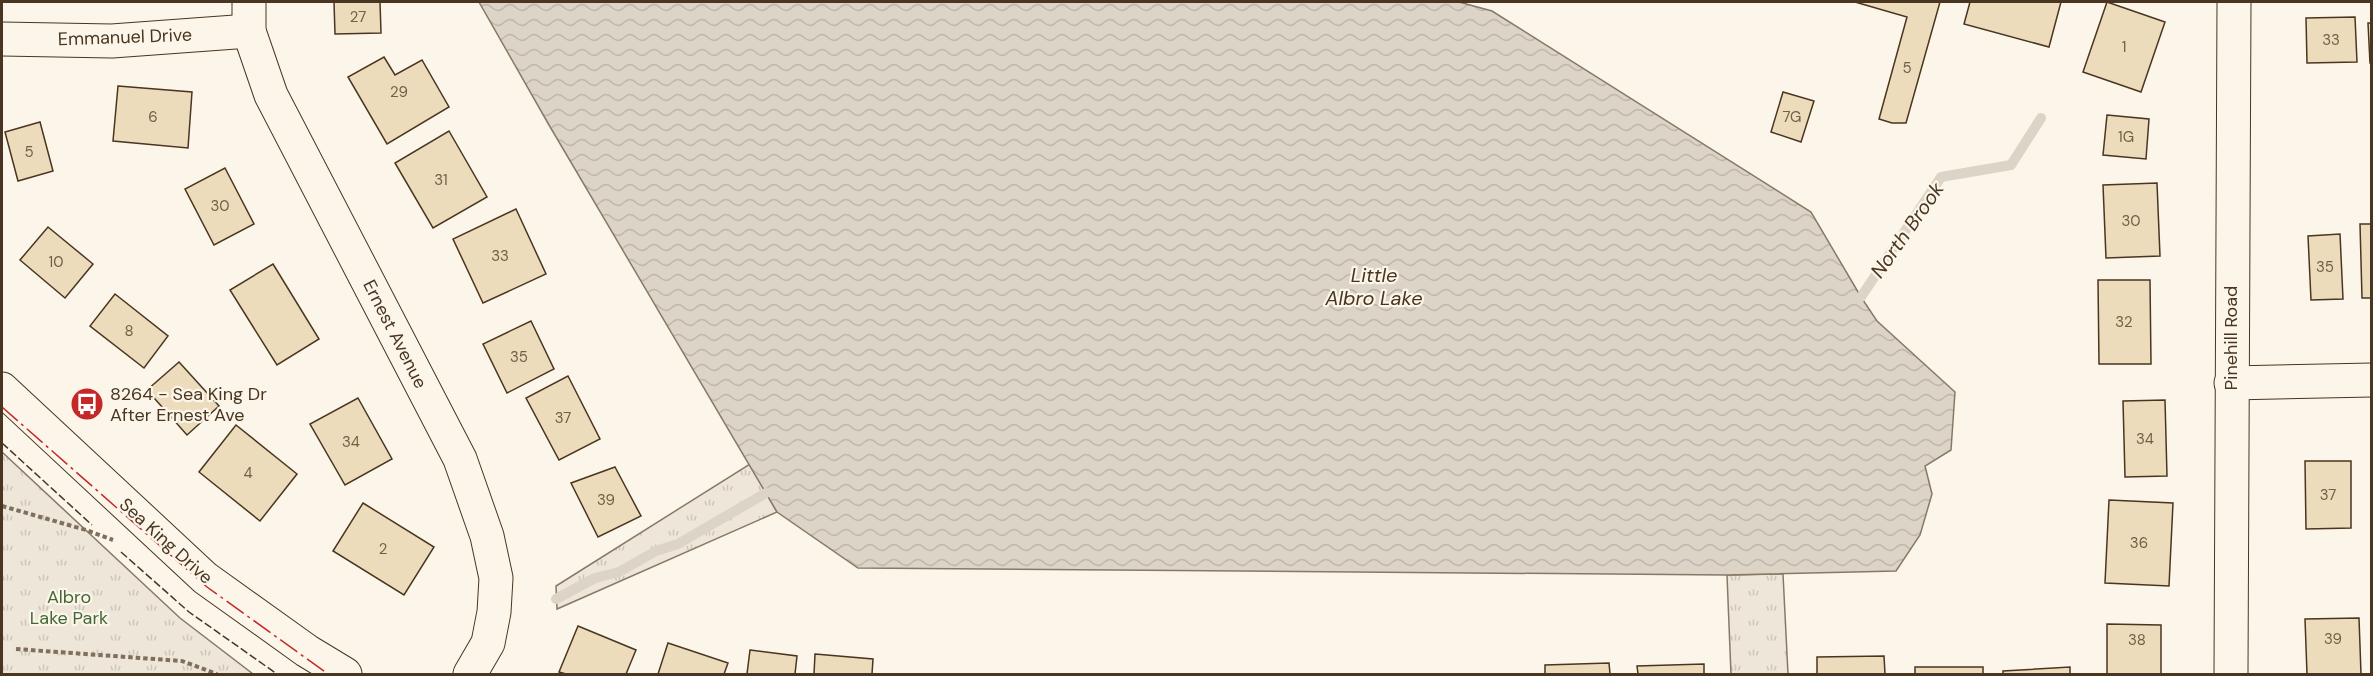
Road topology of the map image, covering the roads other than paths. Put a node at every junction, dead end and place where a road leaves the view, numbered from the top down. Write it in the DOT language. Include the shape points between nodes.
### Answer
graph roads {
  1 [pos="2234,2"];
  2 [pos="249,16"];
  3 [pos="2,39"];
  4 [pos="2372,380"];
  5 [pos="2231,383"];
  6 [pos="2,389"];
  7 [pos="345,675"];
  8 [pos="470,675"];
  9 [pos="2231,675"];
  1 -- 5 [label="street, Pinehill Road"];
  2 -- 3 [label="street, Emmanuel Drive" via="112,41"];
  2 -- 8 [label="street, Ernest Avenue" via="271,95 460,459 487,536 495,578 494,612 488,643"];
  4 -- 5 [label="street"];
  5 -- 9 [label="street, Pinehill Road"];
  6 -- 7 [label="street, Sea King Drive" via="206,578"];
}
